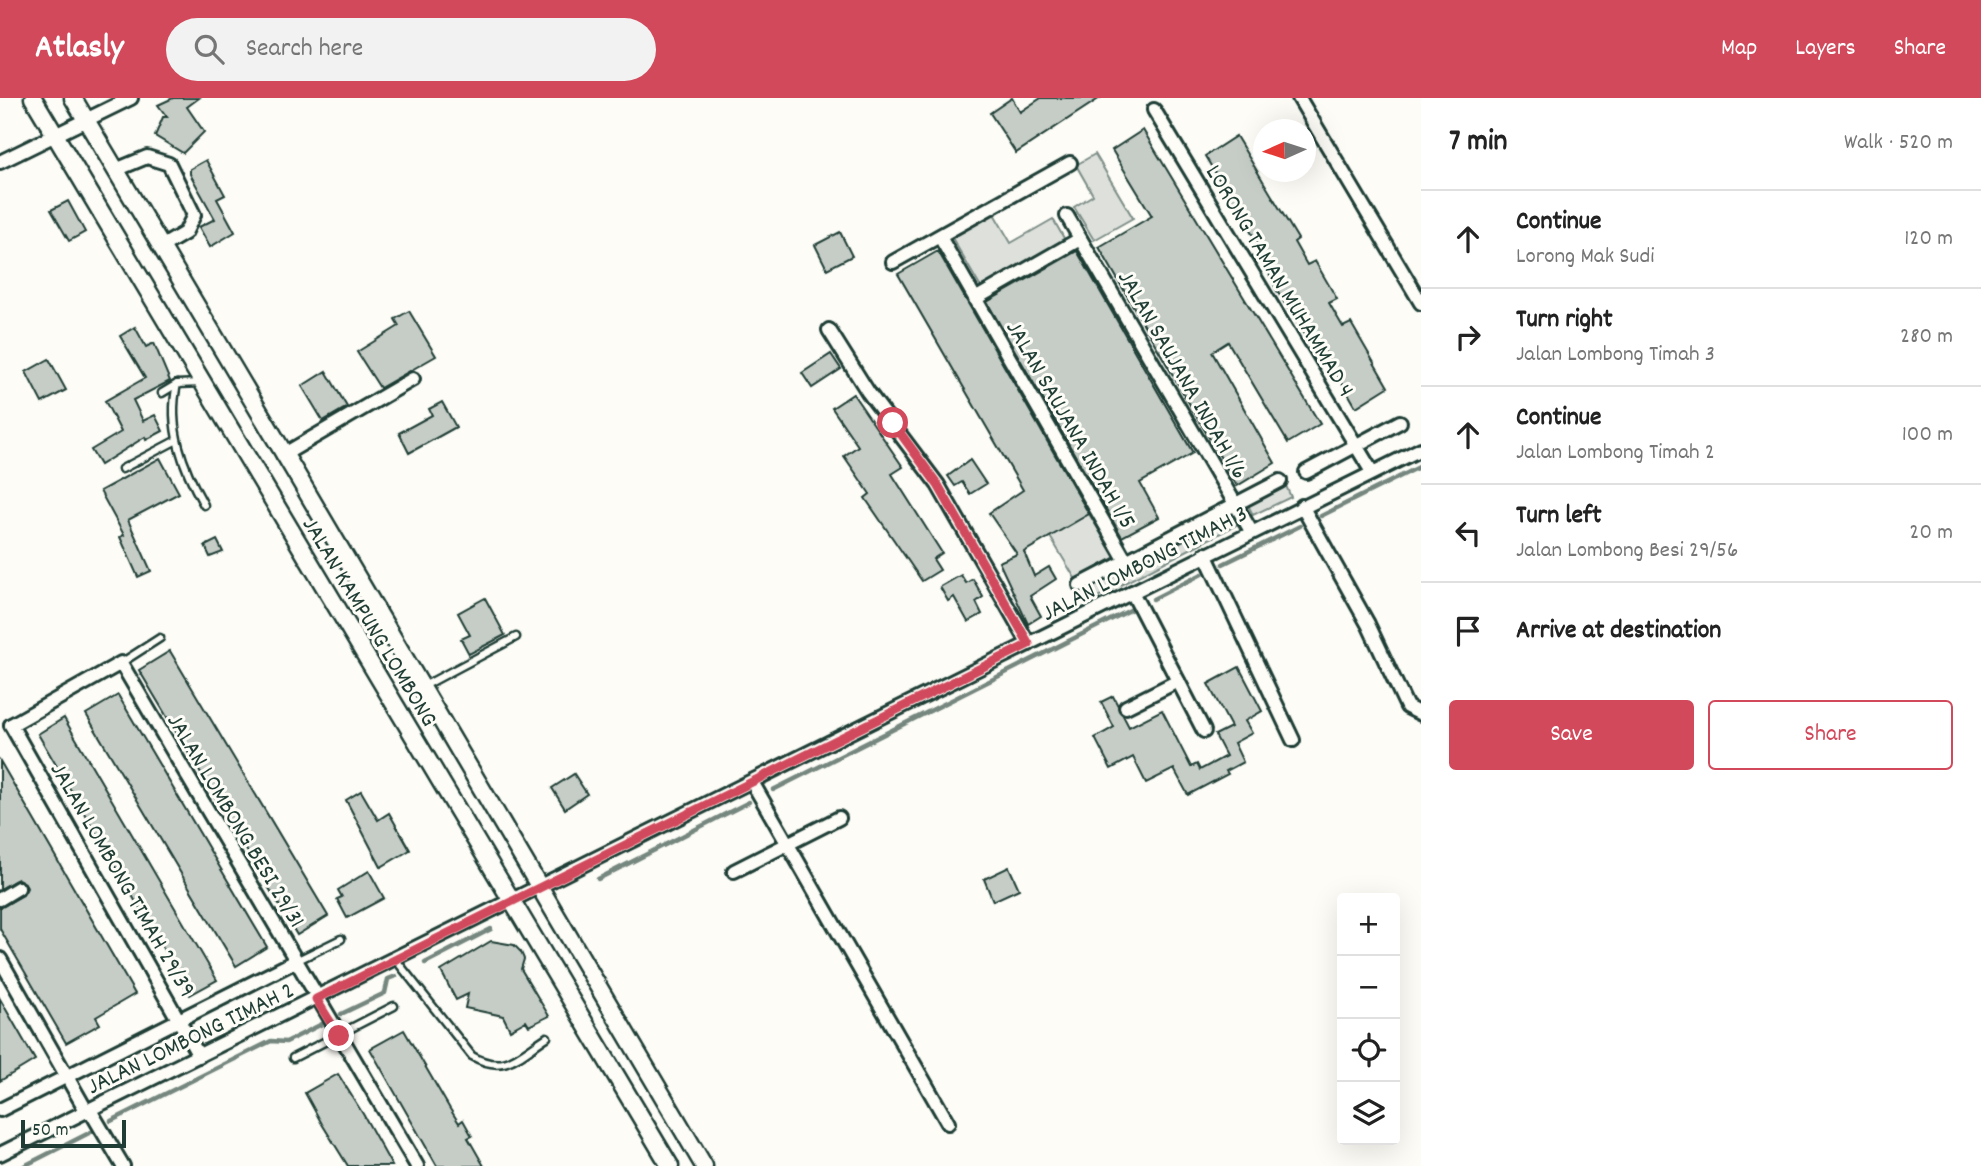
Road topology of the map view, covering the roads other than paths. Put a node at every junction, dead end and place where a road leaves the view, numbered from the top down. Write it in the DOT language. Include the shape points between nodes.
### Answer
graph roads {
  1 [pos="33,98"];
  2 [pos="73,98"];
  3 [pos="131,98"];
  4 [pos="1299,98"];
  5 [pos="1154,110"];
  6 [pos="86,120"];
  7 [pos="56,135"];
  8 [pos="0,162"];
  9 [pos="1070,163"];
  10 [pos="118,169"];
  11 [pos="1068,216"];
  12 [pos="940,237"];
  13 [pos="1080,239"];
  14 [pos="161,247"];
  15 [pos="892,262"];
  16 [pos="975,299"];
  17 [pos="1421,303"];
  18 [pos="829,330"];
  19 [pos="413,379"];
  20 [pos="203,383"];
  21 [pos="177,384"];
  22 [pos="162,393"];
  23 [pos="1400,422"];
  24 [pos="177,440"];
  25 [pos="1356,446"];
  26 [pos="1421,449"];
  27 [pos="283,456"];
  28 [pos="122,468"];
  29 [pos="1306,472"];
  30 [pos="1372,472"];
  31 [pos="1280,481"];
  32 [pos="1236,504"];
  33 [pos="204,505"];
  34 [pos="1302,506"];
  35 [pos="1251,531"];
  36 [pos="1205,554"];
  37 [pos="1126,561"];
  38 [pos="1080,585"];
  39 [pos="1132,592"];
  40 [pos="516,637"];
  41 [pos="160,638"];
  42 [pos="1029,644"];
  43 [pos="121,663"];
  44 [pos="1178,681"];
  45 [pos="420,688"];
  46 [pos="1126,706"];
  47 [pos="1421,714"];
  48 [pos="6,722"];
  49 [pos="1204,731"];
  50 [pos="1293,740"];
  51 [pos="752,782"];
  52 [pos="839,818"];
  53 [pos="788,844"];
  54 [pos="734,871"];
  55 [pos="18,888"];
  56 [pos="540,888"];
  57 [pos="0,899"];
  58 [pos="512,902"];
  59 [pos="341,939"];
  60 [pos="0,959"];
  61 [pos="396,960"];
  62 [pos="296,961"];
  63 [pos="316,999"];
  64 [pos="394,1006"];
  65 [pos="180,1018"];
  66 [pos="339,1036"];
  67 [pos="547,1037"];
  68 [pos="199,1056"];
  69 [pos="293,1058"];
  70 [pos="67,1076"];
  71 [pos="0,1110"];
  72 [pos="88,1111"];
  73 [pos="948,1123"];
  74 [pos="0,1154"];
  75 [pos="123,1166"];
  76 [pos="416,1166"];
  77 [pos="670,1166"];
  78 [pos="704,1166"];
  1 -- 7 [label="street, JALAN KAMPUNG LOMBONG"];
  2 -- 6 [label="street, JALAN KAMPUNG LOMBONG"];
  3 -- 6 [label="street"];
  4 -- 17 [label="street"];
  5 -- 25 [label="street, LORONG TAMAN MUHAMMAD 4"];
  6 -- 7 [label="street"];
  6 -- 10 [label="street, JALAN KAMPUNG LOMBONG"];
  7 -- 8 [label="street"];
  7 -- 20 [label="street, JALAN KAMPUNG LOMBONG"];
  9 -- 12 [label="street"];
  10 -- 14 [label="street, JALAN KAMPUNG LOMBONG"];
  10 -- 14 [label="street" via="147,158 169,164 194,215 185,233"];
  11 -- 13 [label="street, JALAN SAUJANA INDAH 1/6"];
  12 -- 15 [label="street"];
  12 -- 16 [label="street, JALAN SAUJANA INDAH 1/5"];
  13 -- 16 [label="street"];
  13 -- 32 [label="street, JALAN SAUJANA INDAH 1/6"];
  14 -- 27 [label="street, JALAN KAMPUNG LOMBONG"];
  16 -- 37 [label="street, JALAN SAUJANA INDAH 1/5"];
  18 -- 42 [label="street" via="868,392 938,485"];
  19 -- 27 [label="street"];
  20 -- 21 [label="lane"];
  20 -- 58 [label="street, JALAN KAMPUNG LOMBONG"];
  21 -- 22 [label="lane"];
  21 -- 24 [label="lane" via="172,406"];
  23 -- 25 [label="street"];
  24 -- 28 [label="lane"];
  24 -- 33 [label="lane"];
  25 -- 29 [label="street"];
  25 -- 30 [label="street, LORONG TAMAN MUHAMMAD 4"];
  26 -- 30 [label="street, JALAN LOMBONG TIMAH 3"];
  27 -- 45 [label="street, JALAN KAMPUNG LOMBONG"];
  30 -- 34 [label="street, JALAN LOMBONG TIMAH 3"];
  31 -- 32 [label="street, JALAN SAUJANA INDAH 1/5"];
  32 -- 35 [label="street, JALAN SAUJANA INDAH 1/6"];
  32 -- 37 [label="street, JALAN SAUJANA INDAH 1/5"];
  34 -- 35 [label="street, JALAN LOMBONG TIMAH 3"];
  34 -- 47 [label="street" via="1368,624 1407,706"];
  35 -- 36 [label="street, JALAN LOMBONG TIMAH 3"];
  36 -- 39 [label="street, JALAN LOMBONG TIMAH 3"];
  36 -- 50 [label="street"];
  37 -- 38 [label="street"];
  39 -- 42 [label="street, JALAN LOMBONG TIMAH 3"];
  39 -- 44 [label="street"];
  40 -- 45 [label="lane"];
  41 -- 43 [label="lane"];
  42 -- 51 [label="street, JALAN LOMBONG TIMAH 3"];
  43 -- 48 [label="street"];
  43 -- 62 [label="street, JALAN LOMBONG BESI 29/31"];
  44 -- 46 [label="street"];
  44 -- 49 [label="street"];
  45 -- 56 [label="street, JALAN KAMPUNG LOMBONG"];
  48 -- 65 [label="street, JALAN LOMBONG TIMAH 29/39"];
  51 -- 53 [label="street"];
  51 -- 56 [label="street, JALAN LOMBONG TIMAH 3"];
  52 -- 53 [label="street"];
  53 -- 54 [label="street"];
  53 -- 73 [label="street"];
  55 -- 57 [label="street"];
  56 -- 58 [label="street, JALAN LOMBONG TIMAH 3"];
  56 -- 78 [label="street, JALAN KAMPUNG LOMBONG"];
  58 -- 61 [label="street, JALAN LOMBONG TIMAH 2"];
  58 -- 77 [label="street, JALAN KAMPUNG LOMBONG"];
  59 -- 62 [label="lane"];
  60 -- 70 [label="street"];
  61 -- 63 [label="street, JALAN LOMBONG TIMAH 2"];
  61 -- 67 [label="lane" via="472,1056 488,1065 502,1066"];
  62 -- 63 [label="street, JALAN LOMBONG BESI 29/31"];
  62 -- 65 [label="street"];
  63 -- 66 [label="street, JALAN LOMBONG BESI 29/31"];
  63 -- 68 [label="street, JALAN LOMBONG TIMAH 2"];
  64 -- 66 [label="lane"];
  65 -- 68 [label="street, JALAN LOMBONG TIMAH 29/39"];
  65 -- 70 [label="street"];
  66 -- 69 [label="lane"];
  66 -- 76 [label="street, JALAN LOMBONG BESI 29/31"];
  68 -- 72 [label="street, JALAN LOMBONG TIMAH 2"];
  70 -- 71 [label="street"];
  70 -- 72 [label="street"];
  72 -- 74 [label="street, JALAN LOMBONG TIMAH 2"];
  72 -- 75 [label="street"];
}
